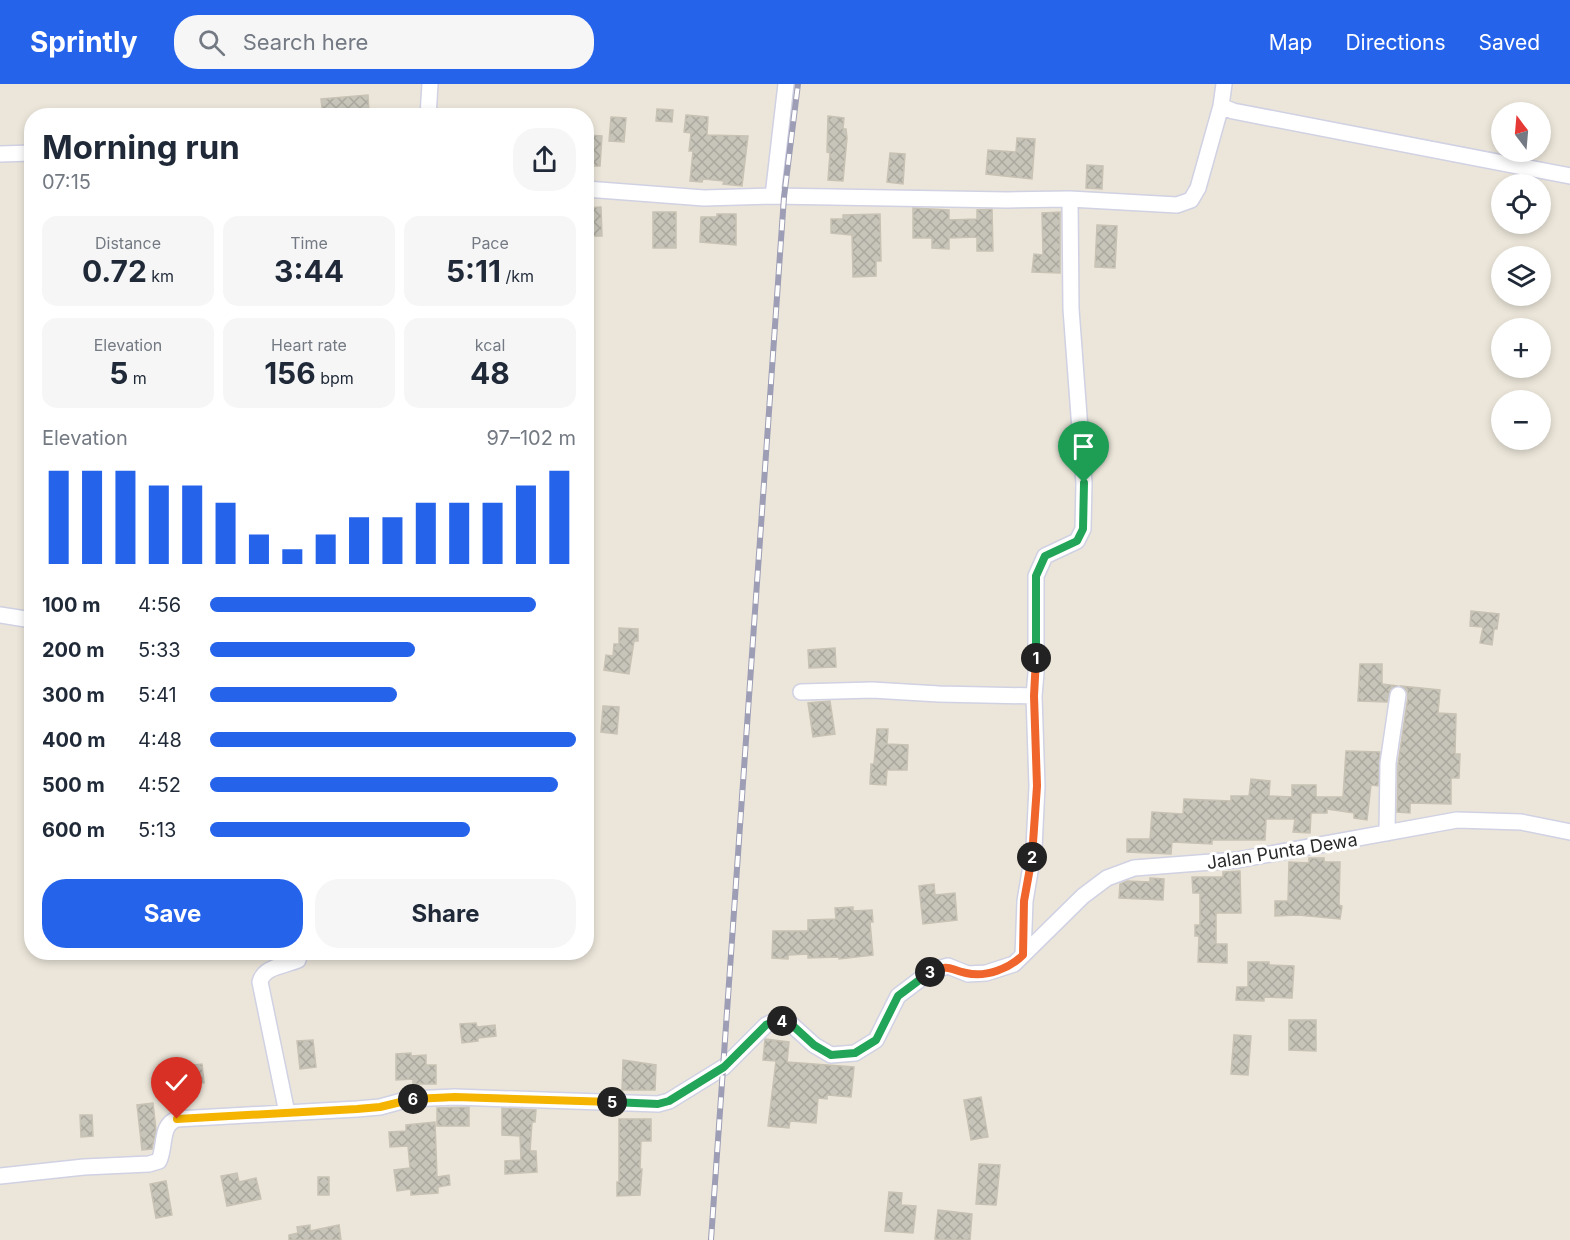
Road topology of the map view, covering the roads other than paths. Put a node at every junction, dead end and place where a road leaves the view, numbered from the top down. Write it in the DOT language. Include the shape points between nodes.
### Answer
graph roads {
  1 [pos="430,84"];
  2 [pos="786,84"];
  3 [pos="1224,84"];
  4 [pos="1221,106"];
  5 [pos="428,108"];
  6 [pos="24,153"];
  7 [pos="0,154"];
  8 [pos="1570,176"];
  9 [pos="594,190"];
  10 [pos="773,196"];
  11 [pos="1070,199"];
  12 [pos="0,615"];
  13 [pos="24,619"];
  14 [pos="801,692"];
  15 [pos="1398,695"];
  16 [pos="1034,696"];
  17 [pos="1570,832"];
  18 [pos="1387,833"];
  19 [pos="1023,955"];
  20 [pos="298,960"];
  21 [pos="287,1113"];
  22 [pos="0,1176"];
  1 -- 5 [label="street"];
  2 -- 10 [label="street"];
  3 -- 4 [label="street"];
  4 -- 8 [label="street"];
  4 -- 11 [label="street" via="1198,188 1185,204"];
  6 -- 7 [label="street"];
  9 -- 10 [label="street" via="704,198"];
  10 -- 11 [label="street"];
  11 -- 16 [label="street" via="1071,309 1084,483 1083,529 1077,541 1045,556 1036,576"];
  12 -- 13 [label="street"];
  14 -- 16 [label="street" via="872,690"];
  15 -- 18 [label="street" via="1388,763"];
  16 -- 19 [label="street" via="1037,786 1034,848 1024,901"];
  17 -- 18 [label="street, Jalan Punta Dewa" via="1521,822 1457,820"];
  18 -- 19 [label="street, Jalan Punta Dewa" via="1237,860 1134,868 1107,878 1083,896"];
  19 -- 21 [label="street, Jalan Punta Dewa" via="1014,964 986,974 968,974 948,966 931,971 898,996 876,1040 855,1053 831,1055 791,1024 777,1020 766,1025 724,1067 658,1104 455,1097"];
  20 -- 21 [label="street" via="266,971 260,982"];
  21 -- 22 [label="street" via="177,1119 166,1126 159,1161 149,1164"];
}
